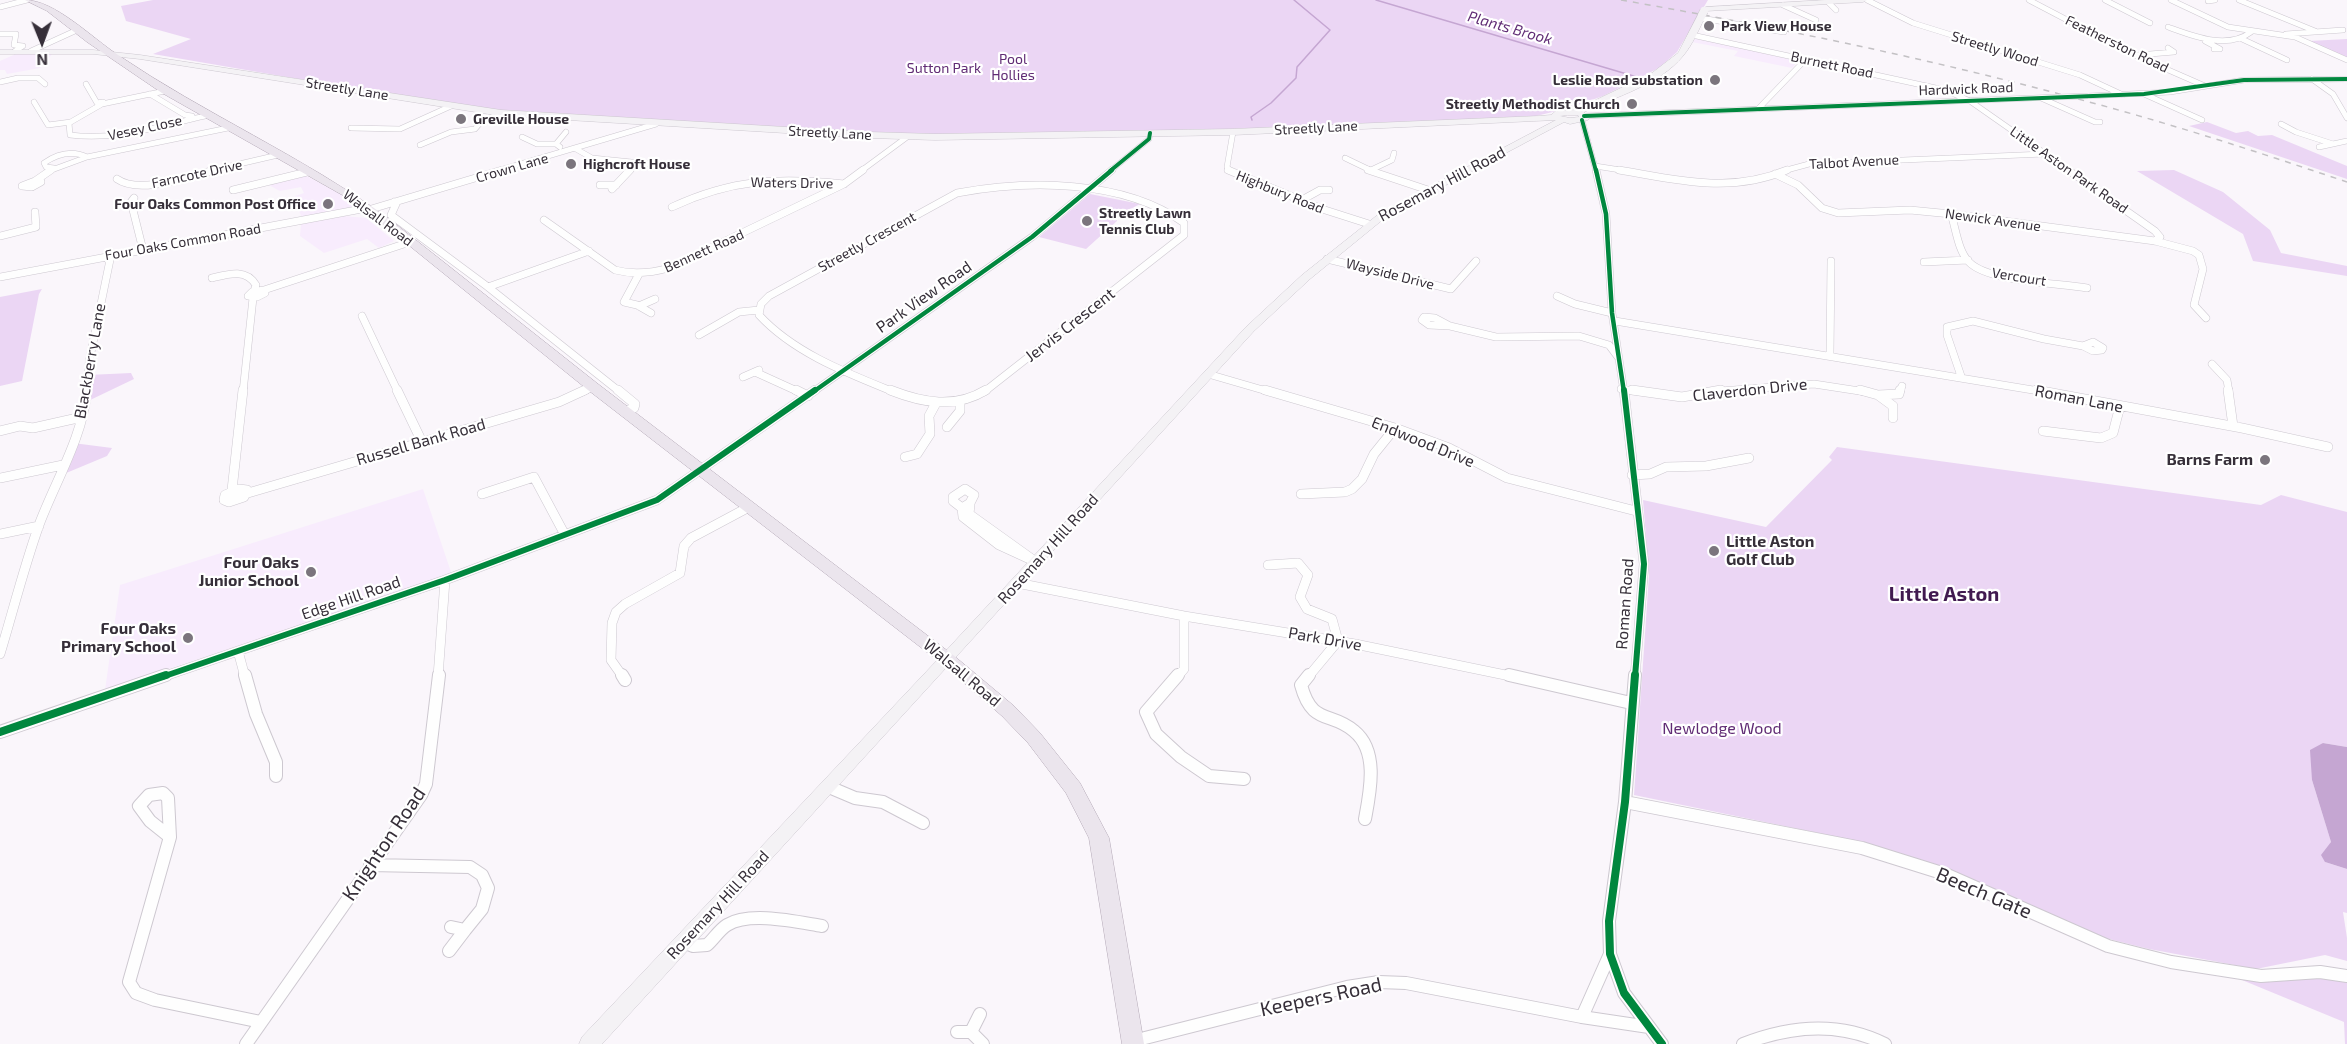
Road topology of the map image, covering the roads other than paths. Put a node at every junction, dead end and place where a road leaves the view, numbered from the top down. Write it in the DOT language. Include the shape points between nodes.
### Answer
graph roads {
  1 [pos="30,0"];
  2 [pos="1710,0"];
  3 [pos="1863,0"];
  4 [pos="2029,0"];
  5 [pos="2105,0"];
  6 [pos="2171,0"];
  7 [pos="2239,0"];
  8 [pos="2208,1"];
  9 [pos="2214,1"];
  10 [pos="1828,2"];
  11 [pos="1783,5"];
  12 [pos="0,7"];
  13 [pos="1836,10"];
  14 [pos="1703,13"];
  15 [pos="1815,20"];
  16 [pos="2145,22"];
  17 [pos="2172,27"];
  18 [pos="2339,29"];
  19 [pos="77,30"];
  20 [pos="2314,31"];
  21 [pos="1784,32"];
  22 [pos="2251,32"];
  23 [pos="0,34"];
  24 [pos="1692,35"];
  25 [pos="2285,36"];
  26 [pos="2242,39"];
  27 [pos="2203,40"];
  28 [pos="2168,48"];
  29 [pos="2220,49"];
  30 [pos="15,51"];
  31 [pos="31,51"];
  32 [pos="0,52"];
  33 [pos="115,54"];
  34 [pos="2134,55"];
  35 [pos="1806,59"];
  36 [pos="2287,60"];
  37 [pos="2347,60"];
  38 [pos="48,76"];
  39 [pos="41,78"];
  40 [pos="2312,79"];
  41 [pos="2347,79"];
  42 [pos="0,82"];
  43 [pos="45,84"];
  44 [pos="86,84"];
  45 [pos="2205,87"];
  46 [pos="159,91"];
  47 [pos="2144,94"];
  48 [pos="2123,95"];
  49 [pos="2040,98"];
  50 [pos="1970,101"];
  51 [pos="34,102"];
  52 [pos="451,106"];
  53 [pos="1758,109"];
  54 [pos="501,113"];
  55 [pos="201,116"];
  56 [pos="1581,116"];
  57 [pos="2347,118"];
  58 [pos="1558,119"];
  59 [pos="2202,120"];
  60 [pos="71,122"];
  61 [pos="2100,122"];
  62 [pos="656,124"];
  63 [pos="2281,124"];
  64 [pos="2305,125"];
  65 [pos="228,128"];
  66 [pos="351,128"];
  67 [pos="476,129"];
  68 [pos="2290,129"];
  69 [pos="566,132"];
  70 [pos="1233,132"];
  71 [pos="1150,133"];
  72 [pos="522,136"];
  73 [pos="469,137"];
  74 [pos="907,137"];
  75 [pos="2347,141"];
  76 [pos="556,144"];
  77 [pos="2332,144"];
  78 [pos="420,145"];
  79 [pos="2319,147"];
  80 [pos="576,149"];
  81 [pos="567,152"];
  82 [pos="2044,154"];
  83 [pos="278,155"];
  84 [pos="1384,156"];
  85 [pos="87,157"];
  86 [pos="1345,160"];
  87 [pos="641,163"];
  88 [pos="667,165"];
  89 [pos="1595,166"];
  90 [pos="54,168"];
  91 [pos="1371,170"];
  92 [pos="307,172"];
  93 [pos="1775,174"];
  94 [pos="117,179"];
  95 [pos="35,181"];
  96 [pos="844,184"];
  97 [pos="600,185"];
  98 [pos="1089,189"];
  99 [pos="233,190"];
  100 [pos="1329,190"];
  101 [pos="1428,190"];
  102 [pos="134,198"];
  103 [pos="1300,201"];
  104 [pos="394,202"];
  105 [pos="671,207"];
  106 [pos="367,209"];
  107 [pos="35,213"];
  108 [pos="1951,214"];
  109 [pos="544,220"];
  110 [pos="1369,225"];
  111 [pos="0,236"];
  112 [pos="2155,241"];
  113 [pos="410,242"];
  114 [pos="143,250"];
  115 [pos="589,251"];
  116 [pos="111,255"];
  117 [pos="1327,259"];
  118 [pos="1968,260"];
  119 [pos="1476,261"];
  120 [pos="1831,261"];
  121 [pos="1924,261"];
  122 [pos="639,274"];
  123 [pos="0,277"];
  124 [pos="211,279"];
  125 [pos="488,287"];
  126 [pos="2087,288"];
  127 [pos="253,295"];
  128 [pos="1557,296"];
  129 [pos="655,299"];
  130 [pos="639,306"];
  131 [pos="759,310"];
  132 [pos="651,313"];
  133 [pos="362,316"];
  134 [pos="1613,317"];
  135 [pos="2206,318"];
  136 [pos="1450,326"];
  137 [pos="699,334"];
  138 [pos="2084,345"];
  139 [pos="1830,354"];
  140 [pos="1620,359"];
  141 [pos="2212,364"];
  142 [pos="843,371"];
  143 [pos="1208,374"];
  144 [pos="1961,376"];
  145 [pos="743,377"];
  146 [pos="1902,386"];
  147 [pos="593,387"];
  148 [pos="1622,389"];
  149 [pos="1878,395"];
  150 [pos="808,396"];
  151 [pos="960,402"];
  152 [pos="936,403"];
  153 [pos="2120,406"];
  154 [pos="626,411"];
  155 [pos="82,417"];
  156 [pos="1893,418"];
  157 [pos="2233,426"];
  158 [pos="946,428"];
  159 [pos="1395,428"];
  160 [pos="0,431"];
  161 [pos="2043,431"];
  162 [pos="422,442"];
  163 [pos="2328,447"];
  164 [pos="905,457"];
  165 [pos="63,465"];
  166 [pos="1748,469"];
  167 [pos="701,471"];
  168 [pos="1632,475"];
  169 [pos="0,478"];
  170 [pos="482,494"];
  171 [pos="1301,494"];
  172 [pos="966,506"];
  173 [pos="749,507"];
  174 [pos="1636,511"];
  175 [pos="39,526"];
  176 [pos="0,534"];
  177 [pos="565,535"];
  178 [pos="1036,562"];
  179 [pos="1268,565"];
  180 [pos="445,580"];
  181 [pos="1017,583"];
  182 [pos="1184,615"];
  183 [pos="1338,641"];
  184 [pos="238,651"];
  185 [pos="0,654"];
  186 [pos="947,659"];
  187 [pos="625,680"];
  188 [pos="1631,703"];
  189 [pos="0,732"];
  190 [pos="276,776"];
  191 [pos="1244,779"];
  192 [pos="829,787"];
  193 [pos="1625,802"];
  194 [pos="1365,819"];
  195 [pos="923,823"];
  196 [pos="170,837"];
  197 [pos="370,865"];
  198 [pos="822,926"];
  199 [pos="451,927"];
  200 [pos="465,930"];
  201 [pos="683,942"];
  202 [pos="449,951"];
  203 [pos="1610,954"];
  204 [pos="2344,975"];
  205 [pos="980,1014"];
  206 [pos="1582,1017"];
  207 [pos="261,1022"];
  208 [pos="1649,1027"];
  209 [pos="1133,1043"];
  210 [pos="246,1044"];
  211 [pos="589,1044"];
  212 [pos="983,1044"];
  213 [pos="1662,1044"];
  214 [pos="1743,1044"];
  215 [pos="1885,1044"];
  1 -- 12 [label="street"];
  1 -- 19 [label="main road, Walsall Road" via="50,9"];
  2 -- 14 [label="main road"];
  3 -- 10 [label="main road"];
  3 -- 48 [label="street, Streetly Wood" via="1913,23 2080,75"];
  4 -- 34 [label="street, Featherston Road"];
  5 -- 16 [label="street"];
  6 -- 22 [label="street" via="2228,27"];
  7 -- 20 [label="street"];
  8 -- 9 [label="street"];
  10 -- 11 [label="main road"];
  10 -- 13 [label="street"];
  11 -- 14 [label="main road"];
  11 -- 15 [label="street"];
  14 -- 21 [label="street"];
  14 -- 24 [label="main road"];
  17 -- 27 [label="street"];
  18 -- 20 [label="street"];
  19 -- 31 [label="street"];
  19 -- 33 [label="main road, Walsall Road"];
  20 -- 25 [label="street"];
  22 -- 25 [label="street"];
  22 -- 26 [label="street"];
  23 -- 30 [label="street" via="16,34 14,45 23,46"];
  24 -- 35 [label="street, Burnett Road"];
  24 -- 56 [label="main road" via="1670,64"];
  25 -- 37 [label="street" via="2306,40"];
  26 -- 27 [label="street"];
  26 -- 36 [label="street"];
  27 -- 29 [label="street"];
  28 -- 34 [label="street" via="2174,52"];
  30 -- 31 [label="main road, Streetly Lane"];
  30 -- 32 [label="main road, Streetly Lane"];
  31 -- 33 [label="main road, Streetly Lane"];
  33 -- 46 [label="main road, Walsall Road"];
  33 -- 52 [label="main road, Streetly Lane"];
  34 -- 45 [label="street, Featherston Road"];
  35 -- 50 [label="street, Burnett Road" via="1945,90"];
  35 -- 53 [label="street"];
  38 -- 39 [label="street"];
  39 -- 42 [label="street"];
  39 -- 43 [label="street"];
  40 -- 41 [label="street, Hardwick Road"];
  40 -- 45 [label="street, Hardwick Road" via="2244,80"];
  40 -- 57 [label="street" via="2333,94"];
  44 -- 46 [label="street" via="98,103"];
  45 -- 47 [label="street, Hardwick Road"];
  46 -- 55 [label="main road, Walsall Road"];
  46 -- 60 [label="street, Vesey Close" via="102,104"];
  47 -- 48 [label="street, Hardwick Road"];
  47 -- 59 [label="street"];
  48 -- 49 [label="street, Hardwick Road, bridge"];
  49 -- 50 [label="street, Hardwick Road"];
  49 -- 61 [label="street"];
  50 -- 53 [label="street, Hardwick Road"];
  50 -- 82 [label="street, Little Aston Park Road"];
  51 -- 60 [label="street" via="48,125"];
  52 -- 54 [label="main road, Streetly Lane"];
  52 -- 66 [label="street" via="400,129"];
  53 -- 56 [label="street, Hardwick Road"];
  54 -- 62 [label="main road, Streetly Lane"];
  54 -- 67 [label="street"];
  55 -- 60 [label="street, Vesey Close" via="94,138 70,135"];
  55 -- 65 [label="main road, Walsall Road"];
  56 -- 58 [label="main road, Streetly Lane"];
  56 -- 89 [label="street, Roman Road"];
  58 -- 70 [label="main road, Streetly Lane"];
  58 -- 101 [label="main road, Rosemary Hill Road"];
  62 -- 74 [label="main road, Streetly Lane"];
  62 -- 80 [label="street, Crown Lane"];
  63 -- 68 [label="street"];
  64 -- 68 [label="street"];
  65 -- 83 [label="main road, Walsall Road"];
  65 -- 85 [label="street"];
  67 -- 73 [label="street"];
  67 -- 78 [label="street" via="451,132"];
  68 -- 77 [label="street"];
  69 -- 76 [label="street"];
  70 -- 71 [label="main road, Streetly Lane"];
  70 -- 103 [label="street, Highbury Road" via="1229,171"];
  71 -- 74 [label="main road, Streetly Lane"];
  71 -- 98 [label="street, Park View Road" via="1149,139"];
  72 -- 76 [label="street" via="537,144"];
  74 -- 96 [label="street, Bennett Road"];
  75 -- 77 [label="street"];
  76 -- 81 [label="street"];
  77 -- 79 [label="street"];
  80 -- 81 [label="street, Crown Lane"];
  80 -- 87 [label="street" via="592,158"];
  81 -- 104 [label="street, Crown Lane"];
  82 -- 93 [label="street, Talbot Avenue" via="1809,164"];
  82 -- 112 [label="street, Little Aston Park Road" via="2155,231 2160,237"];
  83 -- 92 [label="main road, Walsall Road"];
  83 -- 94 [label="street, Farncote Drive" via="156,184 127,186"];
  84 -- 91 [label="street" via="1394,155"];
  85 -- 90 [label="street"];
  85 -- 90 [label="street" via="70,153 44,163"];
  86 -- 91 [label="street"];
  87 -- 88 [label="street"];
  87 -- 97 [label="street" via="624,174 614,187"];
  89 -- 93 [label="street, Talbot Avenue" via="1707,183 1753,182"];
  89 -- 134 [label="street, Roman Road" via="1606,214"];
  90 -- 95 [label="street"];
  91 -- 101 [label="street"];
  92 -- 99 [label="street"];
  92 -- 106 [label="main road, Walsall Road"];
  93 -- 108 [label="street, Newick Avenue" via="1798,185 1822,208 1838,213 1910,210"];
  96 -- 105 [label="street, Waters Drive" via="785,180 742,183"];
  96 -- 122 [label="street, Bennett Road" via="669,268"];
  98 -- 131 [label="street, Streetly Crescent" via="985,188 957,193 769,296"];
  98 -- 142 [label="street, Park View Road" via="1032,237"];
  98 -- 151 [label="street, Jervis Crescent" via="1169,213 1184,223 1184,235 982,394"];
  100 -- 103 [label="street" via="1320,190"];
  101 -- 110 [label="main road, Rosemary Hill Road"];
  102 -- 114 [label="street" via="131,202"];
  103 -- 110 [label="street, Highbury Road"];
  104 -- 106 [label="street, Crown Lane"];
  104 -- 125 [label="street, Walsall Road" via="391,214"];
  106 -- 113 [label="main road, Walsall Road"];
  106 -- 114 [label="street, Four Oaks Common Road"];
  107 -- 111 [label="street" via="36,227"];
  108 -- 112 [label="street, Newick Avenue"];
  108 -- 118 [label="street"];
  109 -- 115 [label="street, Bennett Road"];
  110 -- 117 [label="main road, Rosemary Hill Road"];
  112 -- 135 [label="street, Newick Avenue" via="2199,255 2203,268 2194,305"];
  113 -- 127 [label="street"];
  113 -- 147 [label="main road, Walsall Road"];
  114 -- 116 [label="street, Four Oaks Common Road"];
  115 -- 122 [label="street, Bennett Road" via="615,270"];
  115 -- 125 [label="street"];
  116 -- 123 [label="street, Four Oaks Common Road"];
  116 -- 155 [label="street, Blackberry Lane"];
  117 -- 119 [label="street, Wayside Drive" via="1451,288"];
  117 -- 143 [label="main road, Rosemary Hill Road" via="1250,329"];
  118 -- 121 [label="street"];
  118 -- 126 [label="street, Vercourt" via="1997,275"];
  120 -- 139 [label="street"];
  122 -- 130 [label="street" via="620,301"];
  124 -- 127 [label="street" via="241,272 254,279"];
  125 -- 154 [label="street, Walsall Road" via="635,404"];
  127 -- 162 [label="street, Russell Bank Road" via="232,490 244,489 248,493"];
  128 -- 134 [label="street, Roman Lane"];
  129 -- 130 [label="street"];
  130 -- 132 [label="street"];
  131 -- 137 [label="street" via="739,312"];
  131 -- 142 [label="street" via="762,319 778,332"];
  133 -- 162 [label="street"];
  134 -- 139 [label="street, Roman Lane"];
  134 -- 140 [label="street, Roman Road"];
  136 -- 140 [label="street" via="1496,337 1579,336 1609,345"];
  138 -- 144 [label="street" via="1972,321 1955,324 1947,327 1947,335"];
  139 -- 144 [label="street, Roman Lane"];
  140 -- 148 [label="street, Roman Road"];
  141 -- 157 [label="street" via="2227,380"];
  142 -- 150 [label="street, Park View Road"];
  142 -- 152 [label="street, Jervis Crescent" via="918,400"];
  143 -- 159 [label="street, Endwood Drive"];
  143 -- 178 [label="main road, Rosemary Hill Road"];
  144 -- 153 [label="street, Roman Lane"];
  145 -- 150 [label="street" via="758,370"];
  146 -- 149 [label="street" via="1899,394"];
  147 -- 154 [label="main road, Walsall Road"];
  147 -- 162 [label="street, Russell Bank Road" via="559,402"];
  148 -- 149 [label="street, Claverdon Drive" via="1682,397 1712,391 1814,384 1850,387"];
  148 -- 168 [label="street, Roman Road"];
  149 -- 156 [label="street" via="1893,406"];
  150 -- 167 [label="street, Park View Road"];
  151 -- 152 [label="street, Jervis Crescent"];
  151 -- 158 [label="street" via="960,411"];
  152 -- 164 [label="street" via="929,416 930,434 920,457"];
  153 -- 157 [label="street, Roman Lane"];
  153 -- 161 [label="street" via="2113,433 2101,438"];
  154 -- 167 [label="main road, Walsall Road"];
  155 -- 160 [label="street"];
  155 -- 165 [label="street, Blackberry Lane"];
  157 -- 163 [label="street, Roman Lane"];
  159 -- 171 [label="street" via="1374,454 1357,486 1345,492"];
  159 -- 174 [label="street, Endwood Drive" via="1449,448 1507,478"];
  165 -- 169 [label="street"];
  165 -- 175 [label="street, Blackberry Lane"];
  166 -- 168 [label="street" via="1744,459 1706,466 1666,467 1650,474"];
  167 -- 173 [label="main road, Walsall Road"];
  167 -- 177 [label="street, Edge Hill Road" via="657,500"];
  168 -- 174 [label="street, Roman Road"];
  170 -- 177 [label="street" via="534,477"];
  172 -- 178 [label="street" via="969,514"];
  173 -- 186 [label="main road, Walsall Road"];
  173 -- 187 [label="street" via="691,538 684,546 680,573 616,612 611,660"];
  174 -- 188 [label="street, Roman Road" via="1644,564"];
  175 -- 176 [label="street"];
  175 -- 185 [label="street, Blackberry Lane"];
  177 -- 180 [label="street, Edge Hill Road"];
  178 -- 181 [label="main road, Rosemary Hill Road"];
  179 -- 183 [label="street" via="1298,563 1308,575 1300,597 1307,609 1332,620"];
  180 -- 184 [label="street, Edge Hill Road"];
  180 -- 197 [label="street, Knighton Road" via="426,784"];
  181 -- 182 [label="street, Park Drive"];
  181 -- 186 [label="main road, Rosemary Hill Road"];
  182 -- 183 [label="street, Park Drive"];
  182 -- 191 [label="street" via="1184,669 1146,712 1156,734 1181,758 1209,776"];
  183 -- 188 [label="street, Park Drive"];
  183 -- 194 [label="street" via="1301,685 1305,702 1319,714 1353,730 1365,747 1372,782"];
  184 -- 189 [label="street, Edge Hill Road"];
  184 -- 190 [label="street" via="256,714 276,762"];
  186 -- 192 [label="main road, Rosemary Hill Road"];
  186 -- 209 [label="main road, Walsall Road" via="1034,738 1073,788 1099,837"];
  188 -- 193 [label="street, Roman Road"];
  192 -- 195 [label="street" via="855,798 883,802"];
  192 -- 201 [label="main road, Rosemary Hill Road"];
  193 -- 203 [label="street, Roman Road" via="1609,921"];
  193 -- 204 [label="street, Beech Gate" via="1862,848 1945,874 2108,946 2171,962 2261,976 2320,972"];
  196 -- 207 [label="street" via="129,981 136,993 155,1000"];
  197 -- 200 [label="street" via="470,867 482,875 488,888 482,909"];
  197 -- 207 [label="street, Knighton Road"];
  198 -- 201 [label="street" via="770,919 734,921 707,946 699,948"];
  199 -- 200 [label="street"];
  200 -- 202 [label="street"];
  201 -- 211 [label="main road, Rosemary Hill Road"];
  203 -- 206 [label="street"];
  203 -- 208 [label="street, Roman Road" via="1624,993"];
  205 -- 212 [label="street" via="964,1032"];
  206 -- 208 [label="street, Keepers Road"];
  206 -- 209 [label="street, Keepers Road" via="1406,983 1379,982"];
  207 -- 210 [label="street, Knighton Road"];
  208 -- 213 [label="street, Roman Road"];
  214 -- 215 [label="street" via="1776,1031 1804,1026"];
}
